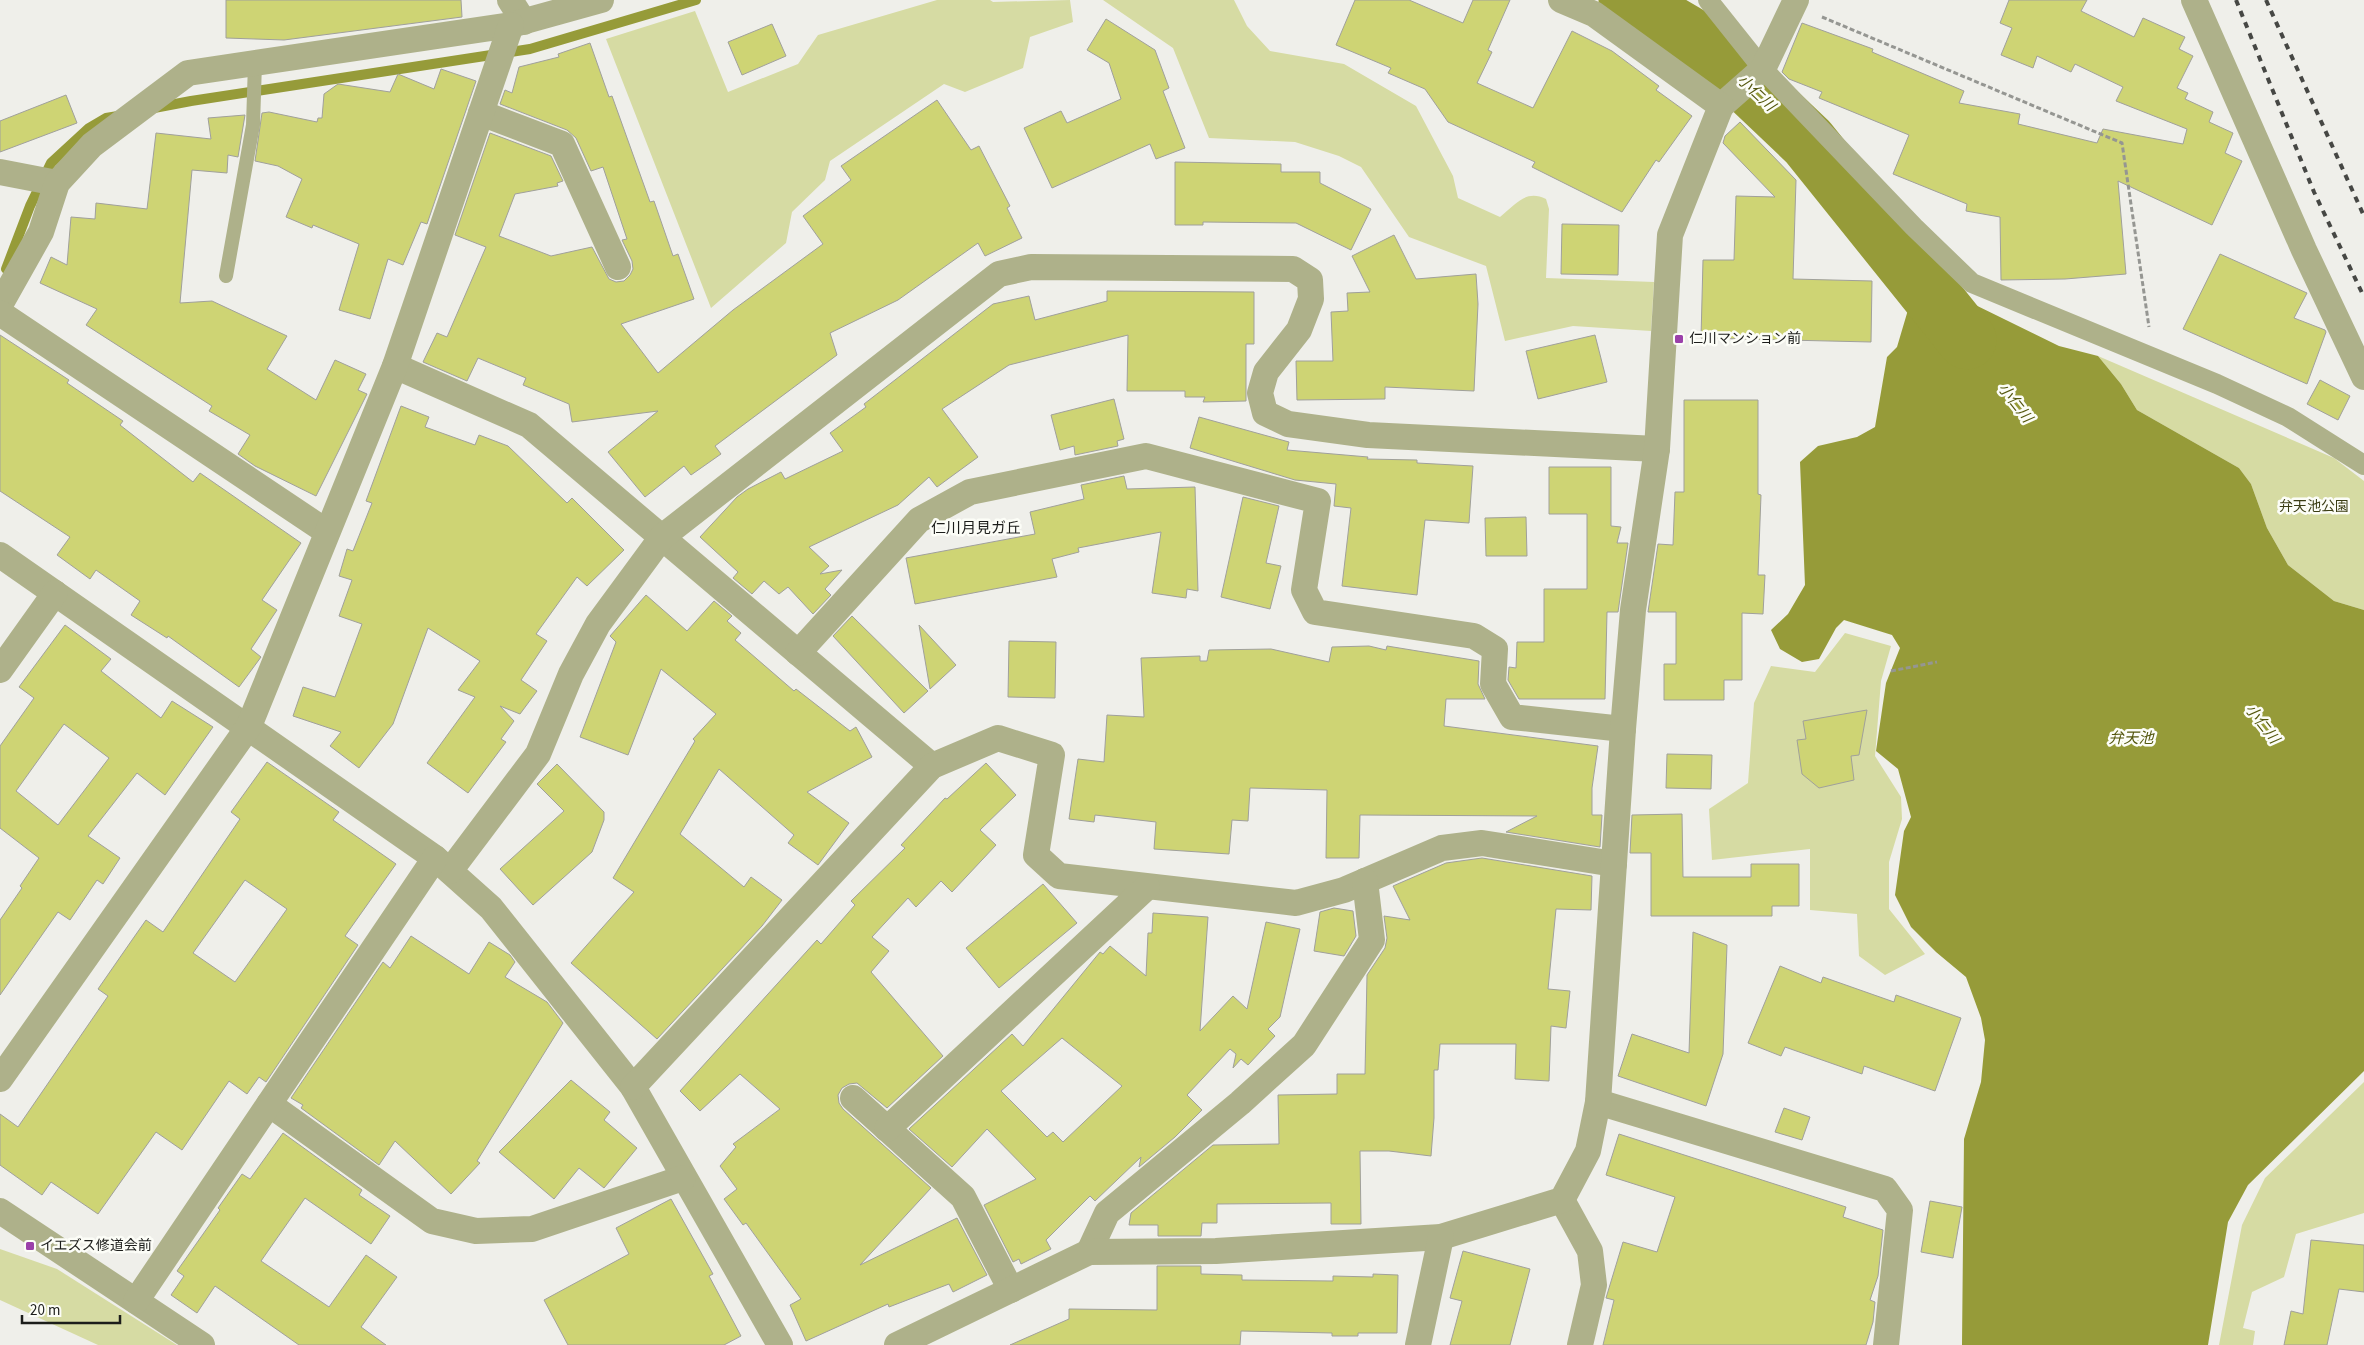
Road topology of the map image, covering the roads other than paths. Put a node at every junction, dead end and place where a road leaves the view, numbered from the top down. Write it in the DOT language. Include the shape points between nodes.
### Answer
graph roads {
  1 [pos="601,0"];
  2 [pos="1562,0"];
  3 [pos="1708,0"];
  4 [pos="2194,0"];
  5 [pos="1795,2"];
  6 [pos="514,20"];
  7 [pos="255,66"];
  8 [pos="1762,70"];
  9 [pos="1722,105"];
  10 [pos="481,113"];
  11 [pos="10,174"];
  12 [pos="56,183"];
  13 [pos="618,267"];
  14 [pos="226,276"];
  15 [pos="0,305"];
  16 [pos="0,313"];
  17 [pos="395,366"];
  18 [pos="2364,377"];
  19 [pos="1657,449"];
  20 [pos="2364,465"];
  21 [pos="328,532"];
  22 [pos="662,537"];
  23 [pos="0,555"];
  24 [pos="55,593"];
  25 [pos="798,653"];
  26 [pos="0,670"];
  27 [pos="248,726"];
  28 [pos="1623,729"];
  29 [pos="932,766"];
  30 [pos="442,864"];
  31 [pos="1614,864"];
  32 [pos="1365,881"];
  33 [pos="1147,887"];
  34 [pos="0,1079"];
  35 [pos="632,1087"];
  36 [pos="853,1098"];
  37 [pos="1598,1102"];
  38 [pos="269,1104"];
  39 [pos="887,1129"];
  40 [pos="683,1178"];
  41 [pos="1562,1200"];
  42 [pos="0,1211"];
  43 [pos="1441,1237"];
  44 [pos="1089,1252"];
  45 [pos="1011,1290"];
  46 [pos="136,1301"];
  47 [pos="202,1345"];
  48 [pos="780,1345"];
  49 [pos="897,1345"];
  50 [pos="1418,1345"];
  51 [pos="1580,1345"];
  52 [pos="1886,1345"];
  1 -- 6 [label="street"];
  2 -- 9 [label="street" via="1594,14"];
  3 -- 8 [label="street"];
  4 -- 18 [label="street" via="2300,242"];
  5 -- 8 [label="street"];
  6 -- 7 [label="street"];
  6 -- 10 [label="street"];
  7 -- 12 [label="street" via="188,73 92,146"];
  7 -- 14 [label="lane" via="253,113"];
  8 -- 9 [label="street"];
  8 -- 20 [label="street" via="1972,283 2217,384 2288,417"];
  9 -- 19 [label="street" via="1670,235"];
  10 -- 13 [label="street" via="562,144"];
  10 -- 17 [label="street"];
  11 -- 12 [label="street"];
  12 -- 15 [label="street" via="41,232"];
  16 -- 21 [label="street"];
  17 -- 21 [label="street"];
  17 -- 22 [label="street" via="529,425"];
  19 -- 22 [label="street" via="1368,435 1288,424 1265,413 1260,393 1266,372 1299,330 1311,299 1310,280 1293,270 1031,267 1000,274"];
  19 -- 28 [label="street" via="1633,610"];
  21 -- 27 [label="street"];
  22 -- 25 [label="street"];
  22 -- 30 [label="street" via="598,624 571,674 538,754"];
  23 -- 24 [label="street"];
  24 -- 26 [label="street"];
  24 -- 27 [label="street"];
  25 -- 28 [label="street" via="919,520 970,492 1146,456 1318,501 1304,590 1315,612 1474,636 1495,650 1493,684 1512,717"];
  25 -- 29 [label="street"];
  27 -- 30 [label="street"];
  27 -- 34 [label="street"];
  28 -- 31 [label="street"];
  29 -- 33 [label="street" via="998,738 1052,755 1036,855 1059,876"];
  29 -- 35 [label="street"];
  30 -- 35 [label="street" via="491,908"];
  30 -- 38 [label="street"];
  31 -- 32 [label="street" via="1482,843 1442,848"];
  31 -- 37 [label="street"];
  32 -- 33 [label="street" via="1296,903"];
  32 -- 44 [label="street" via="1372,940 1304,1045 1240,1103 1107,1213"];
  33 -- 39 [label="street"];
  35 -- 40 [label="street"];
  36 -- 39 [label="street"];
  37 -- 41 [label="street" via="1588,1151"];
  37 -- 52 [label="street" via="1885,1189 1900,1210"];
  38 -- 40 [label="street" via="432,1221 476,1231 532,1229"];
  38 -- 46 [label="street"];
  39 -- 45 [label="street" via="963,1197"];
  40 -- 48 [label="street"];
  41 -- 43 [label="street"];
  41 -- 51 [label="street" via="1590,1251 1594,1285"];
  42 -- 46 [label="street"];
  43 -- 44 [label="street" via="1216,1251"];
  43 -- 50 [label="street"];
  44 -- 45 [label="street"];
  45 -- 49 [label="street"];
  46 -- 47 [label="street"];
}
